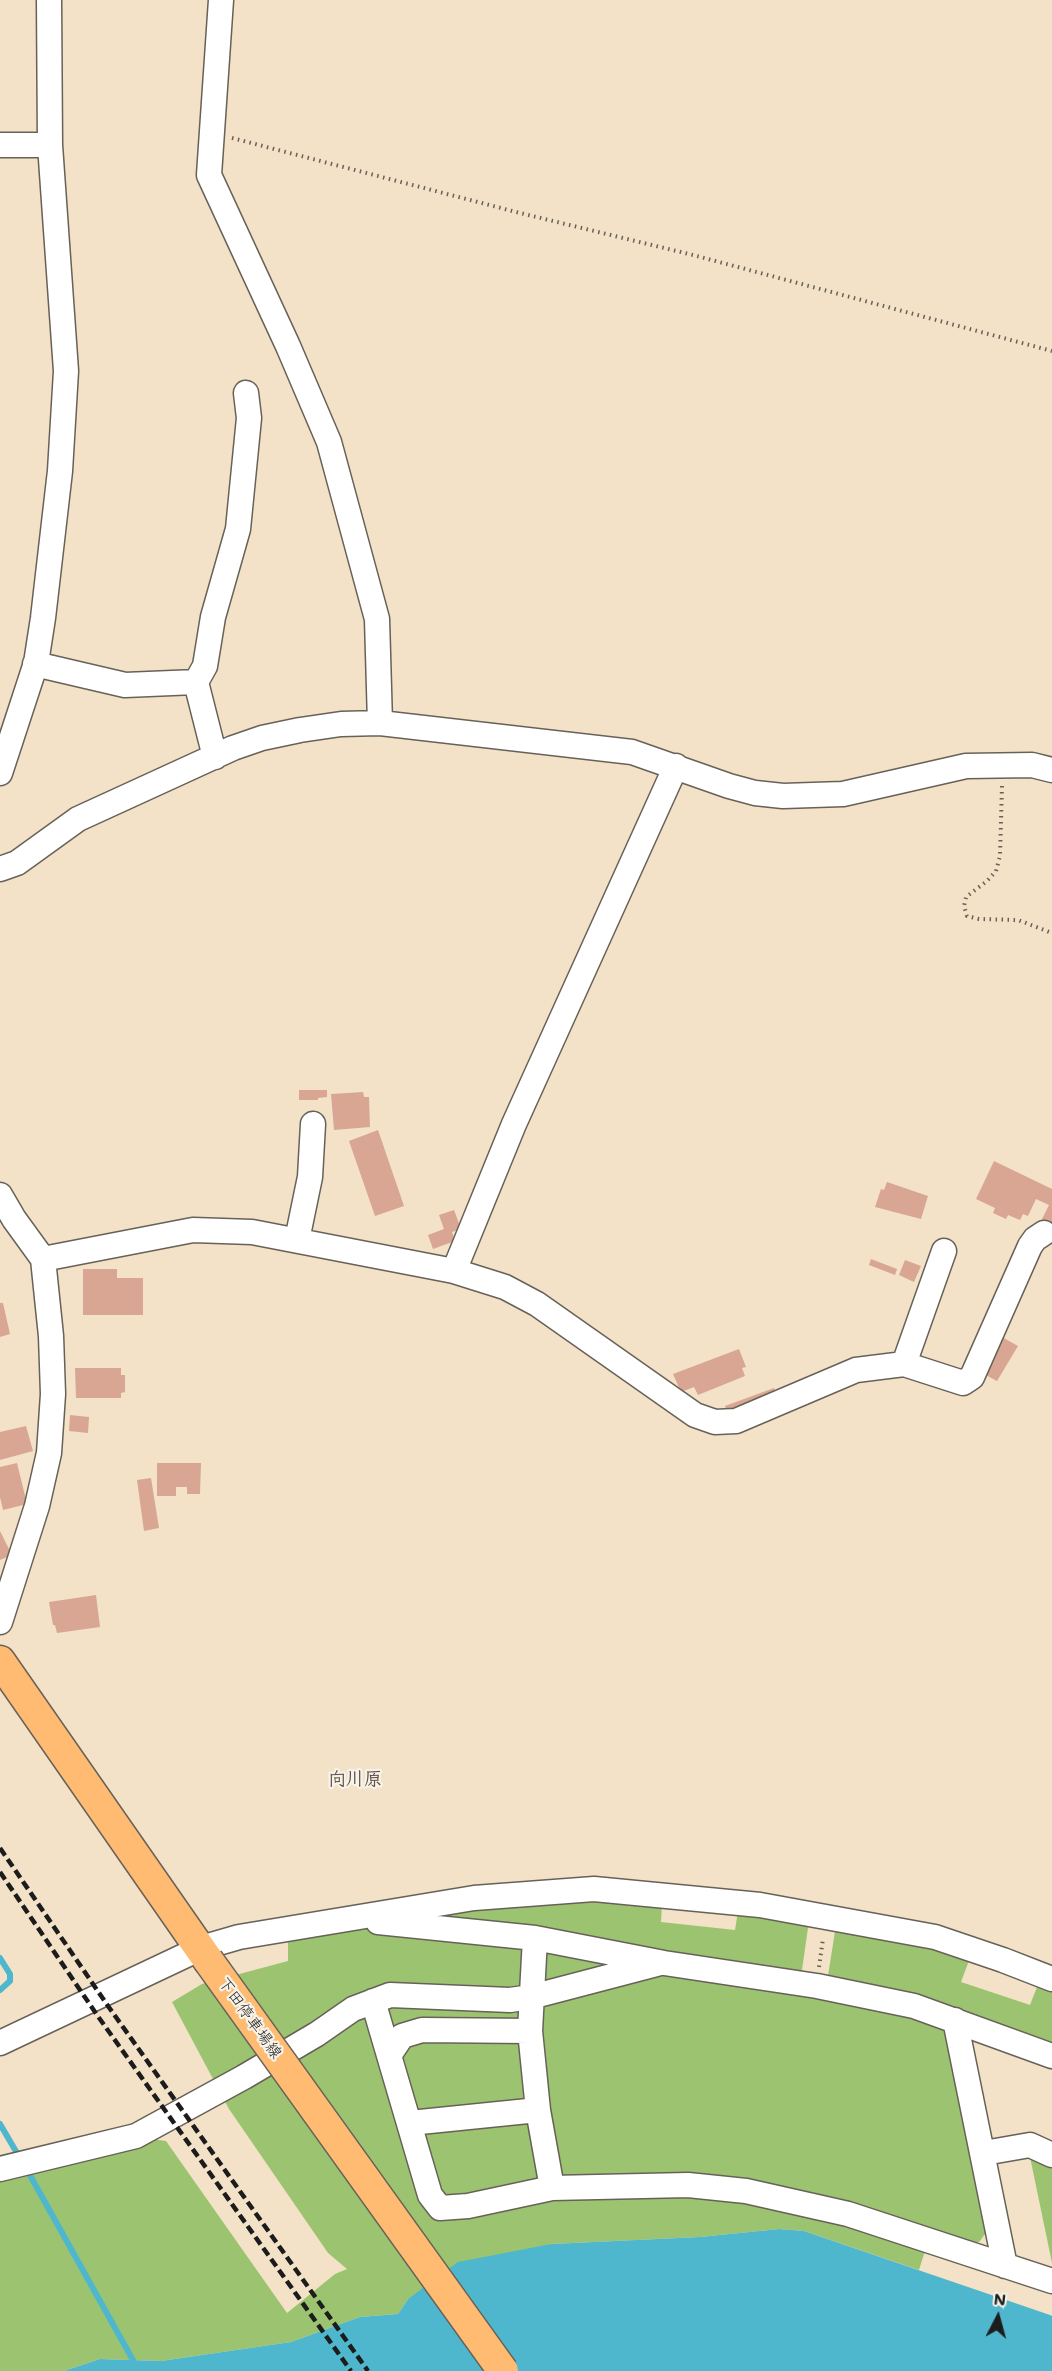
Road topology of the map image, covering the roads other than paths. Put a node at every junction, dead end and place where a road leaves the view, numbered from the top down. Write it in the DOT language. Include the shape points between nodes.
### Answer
graph roads {
  1 [pos="49,0"];
  2 [pos="221,0"];
  3 [pos="50,145"];
  4 [pos="0,146"];
  5 [pos="246,393"];
  6 [pos="35,664"];
  7 [pos="195,682"];
  8 [pos="380,723"];
  9 [pos="215,757"];
  10 [pos="676,766"];
  11 [pos="1052,770"];
  12 [pos="0,772"];
  13 [pos="0,869"];
  14 [pos="313,1124"];
  15 [pos="0,1195"];
  16 [pos="1044,1233"];
  17 [pos="297,1240"];
  18 [pos="944,1251"];
  19 [pos="43,1259"];
  20 [pos="454,1271"];
  21 [pos="904,1364"];
  22 [pos="0,1622"];
  23 [pos="0,1661"];
  24 [pos="345,1919"];
  25 [pos="535,1938"];
  26 [pos="205,1954"];
  27 [pos="664,1963"];
  28 [pos="1052,1978"];
  29 [pos="531,1997"];
  30 [pos="373,2001"];
  31 [pos="955,2020"];
  32 [pos="530,2031"];
  33 [pos="0,2043"];
  34 [pos="390,2054"];
  35 [pos="1052,2056"];
  36 [pos="538,2110"];
  37 [pos="410,2123"];
  38 [pos="984,2153"];
  39 [pos="1052,2155"];
  40 [pos="0,2169"];
  41 [pos="552,2188"];
  42 [pos="1005,2266"];
  43 [pos="1052,2281"];
  44 [pos="503,2371"];
  1 -- 3 [label="street"];
  2 -- 8 [label="street" via="209,175 329,442 377,619"];
  3 -- 4 [label="street"];
  3 -- 6 [label="street" via="66,371 58,483"];
  5 -- 7 [label="street" via="249,418 238,529 213,616 204,666"];
  6 -- 7 [label="street" via="125,685"];
  6 -- 12 [label="street"];
  7 -- 9 [label="street"];
  8 -- 9 [label="street" via="300,730 262,738"];
  8 -- 10 [label="street" via="632,752"];
  9 -- 13 [label="street" via="78,819 16,863"];
  10 -- 11 [label="street" via="755,793 813,796 843,794 966,766 1032,765"];
  10 -- 20 [label="street" via="514,1124"];
  14 -- 17 [label="street" via="310,1177"];
  15 -- 19 [label="street"];
  16 -- 21 [label="street" via="1030,1246 972,1377 963,1383"];
  17 -- 19 [label="street" via="252,1232 194,1230"];
  17 -- 20 [label="street"];
  18 -- 21 [label="street"];
  19 -- 22 [label="street" via="53,1394 49,1453 37,1506"];
  20 -- 21 [label="street" via="505,1287 537,1304 695,1415 714,1422 736,1421 856,1370"];
  23 -- 26 [label="main road, 下田停車場線"];
  24 -- 25 [label="street"];
  24 -- 26 [label="street" via="239,1937"];
  24 -- 28 [label="street" via="474,1898 594,1888 760,1905 935,1937"];
  25 -- 27 [label="street"];
  25 -- 29 [label="street"];
  26 -- 33 [label="street"];
  26 -- 44 [label="main road, 下田停車場線, bridge"];
  27 -- 29 [label="street"];
  27 -- 31 [label="street" via="817,1986 914,2006"];
  29 -- 30 [label="street" via="510,2000 390,1995"];
  29 -- 32 [label="street"];
  30 -- 34 [label="street"];
  30 -- 40 [label="street" via="136,2136"];
  31 -- 35 [label="street"];
  31 -- 38 [label="street"];
  32 -- 34 [label="street" via="422,2030 402,2036"];
  32 -- 36 [label="street"];
  34 -- 37 [label="street"];
  36 -- 37 [label="street"];
  36 -- 41 [label="street"];
  37 -- 41 [label="street" via="430,2195 440,2208"];
  38 -- 39 [label="street" via="1030,2145"];
  38 -- 42 [label="street"];
  41 -- 42 [label="street" via="688,2185 746,2191 848,2214"];
  42 -- 43 [label="street"];
}
